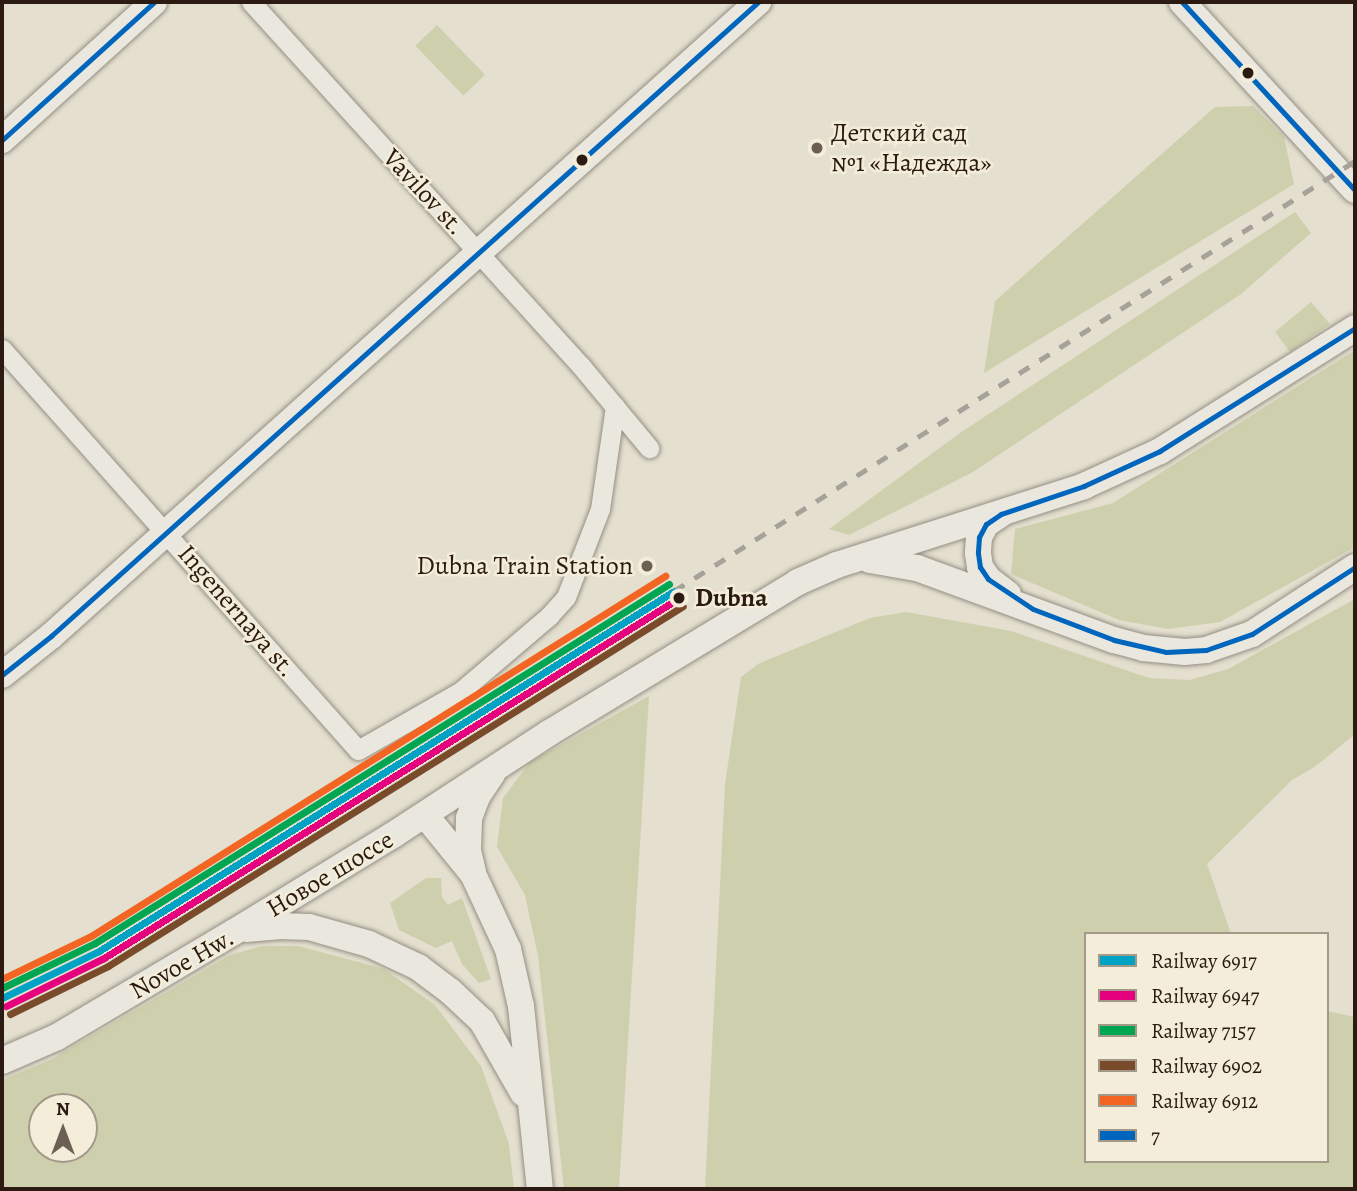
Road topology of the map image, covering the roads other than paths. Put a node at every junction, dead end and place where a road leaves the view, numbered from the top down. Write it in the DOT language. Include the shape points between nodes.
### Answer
graph roads {
  1 [pos="154,2"];
  2 [pos="251,2"];
  3 [pos="758,2"];
  4 [pos="1182,2"];
  5 [pos="2,140"];
  6 [pos="1355,190"];
  7 [pos="479,252"];
  8 [pos="1355,328"];
  9 [pos="2,349"];
  10 [pos="615,406"];
  11 [pos="649,448"];
  12 [pos="1001,514"];
  13 [pos="167,532"];
  14 [pos="854,561"];
  15 [pos="1355,567"];
  16 [pos="1033,609"];
  17 [pos="2,675"];
  18 [pos="497,766"];
  19 [pos="425,815"];
  20 [pos="473,874"];
  21 [pos="302,890"];
  22 [pos="234,932"];
  23 [pos="326,932"];
  24 [pos="521,1006"];
  25 [pos="482,1021"];
  26 [pos="2,1060"];
  27 [pos="534,1129"];
  28 [pos="540,1189"];
  1 -- 5 [label="main road"];
  2 -- 7 [label="street, Vavilov st."];
  3 -- 7 [label="main road"];
  4 -- 6 [label="main road"];
  7 -- 10 [label="street, Vavilov st."];
  7 -- 13 [label="main road"];
  8 -- 12 [label="main road, Новое шоссе" via="1160,451 1084,486"];
  9 -- 13 [label="street, Ingenernaya st."];
  10 -- 11 [label="street, Vavilov st."];
  10 -- 13 [label="street, Ingenernaya st." via="600,509 566,597 549,617 461,691 358,750"];
  12 -- 14 [label="main road, Новое шоссе"];
  12 -- 16 [label="main road" via="986,524 979,537 980,567 1003,591"];
  13 -- 17 [label="main road"];
  14 -- 16 [label="main road" via="917,568"];
  14 -- 18 [label="main road, Новое шоссе" via="798,582"];
  15 -- 16 [label="main road" via="1252,634 1206,650 1143,648"];
  18 -- 19 [label="main road, Новое шоссе"];
  18 -- 20 [label="main road, Novoe Hw." via="469,818"];
  19 -- 20 [label="main road, Novoe Hw."];
  19 -- 21 [label="main road, Новое шоссе"];
  20 -- 24 [label="main road, Novoe Hw." via="505,938"];
  21 -- 22 [label="main road, Новое шоссе"];
  21 -- 23 [label="main road" via="308,918"];
  22 -- 23 [label="main road, Novoe Hw." via="278,926"];
  22 -- 26 [label="main road, Novoe Hw." via="57,1037"];
  23 -- 25 [label="main road, Novoe Hw." via="369,944 418,967"];
  24 -- 25 [label="main road" via="512,1022 501,1026"];
  24 -- 27 [label="main road, Novoe Hw."];
  25 -- 27 [label="main road, Novoe Hw." via="519,1082"];
  27 -- 28 [label="main road, Novoe Hw."];
}
